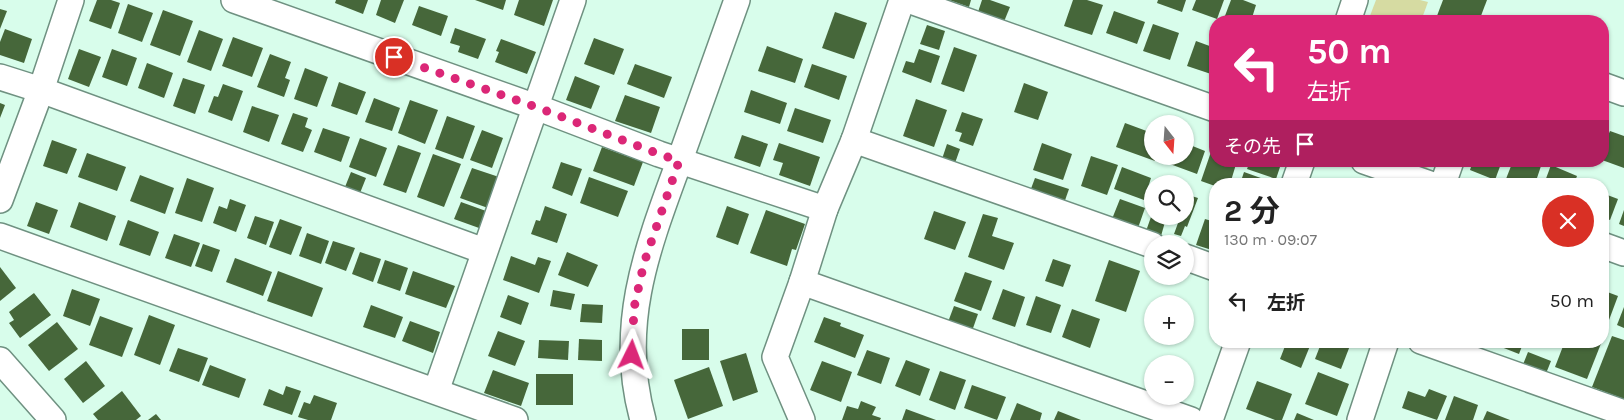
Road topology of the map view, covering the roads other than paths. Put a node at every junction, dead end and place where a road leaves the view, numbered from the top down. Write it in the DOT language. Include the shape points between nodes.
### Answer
graph roads {
  1 [pos="70,0"];
  2 [pos="234,0"];
  3 [pos="573,0"];
  4 [pos="737,0"];
  5 [pos="902,0"];
  6 [pos="908,0"];
  7 [pos="1355,0"];
  8 [pos="1350,15"];
  9 [pos="0,77"];
  10 [pos="1609,88"];
  11 [pos="41,90"];
  12 [pos="1624,93"];
  13 [pos="536,107"];
  14 [pos="1209,107"];
  15 [pos="854,140"];
  16 [pos="679,161"];
  17 [pos="1381,167"];
  18 [pos="1413,178"];
  19 [pos="0,200"];
  20 [pos="825,209"];
  21 [pos="0,236"];
  22 [pos="1144,242"];
  23 [pos="1609,248"];
  24 [pos="484,251"];
  25 [pos="1624,253"];
  26 [pos="1194,260"];
  27 [pos="1209,266"];
  28 [pos="802,282"];
  29 [pos="1236,348"];
  30 [pos="1384,348"];
  31 [pos="1441,348"];
  32 [pos="0,360"];
  33 [pos="436,392"];
  34 [pos="1624,413"];
  35 [pos="53,420"];
  36 [pos="515,420"];
  37 [pos="643,420"];
  38 [pos="802,420"];
  39 [pos="1191,420"];
  40 [pos="1210,420"];
  41 [pos="1360,420"];
  1 -- 11 [label="street"];
  2 -- 13 [label="street"];
  3 -- 13 [label="street"];
  4 -- 16 [label="street"];
  5 -- 15 [label="street"];
  6 -- 14 [label="street"];
  7 -- 8 [label="street"];
  9 -- 11 [label="street"];
  10 -- 12 [label="street"];
  11 -- 19 [label="street"];
  11 -- 24 [label="street"];
  13 -- 16 [label="street"];
  13 -- 24 [label="street"];
  15 -- 20 [label="street"];
  15 -- 22 [label="street"];
  16 -- 20 [label="street"];
  16 -- 37 [label="street" via="644,263 634,308 632,355"];
  17 -- 18 [label="street"];
  20 -- 28 [label="street"];
  21 -- 33 [label="street"];
  23 -- 25 [label="street"];
  24 -- 33 [label="street"];
  26 -- 27 [label="street"];
  28 -- 38 [label="street" via="775,357"];
  28 -- 39 [label="street"];
  29 -- 40 [label="street"];
  30 -- 41 [label="street"];
  31 -- 34 [label="street"];
  32 -- 35 [label="street"];
  33 -- 36 [label="street"];
}
